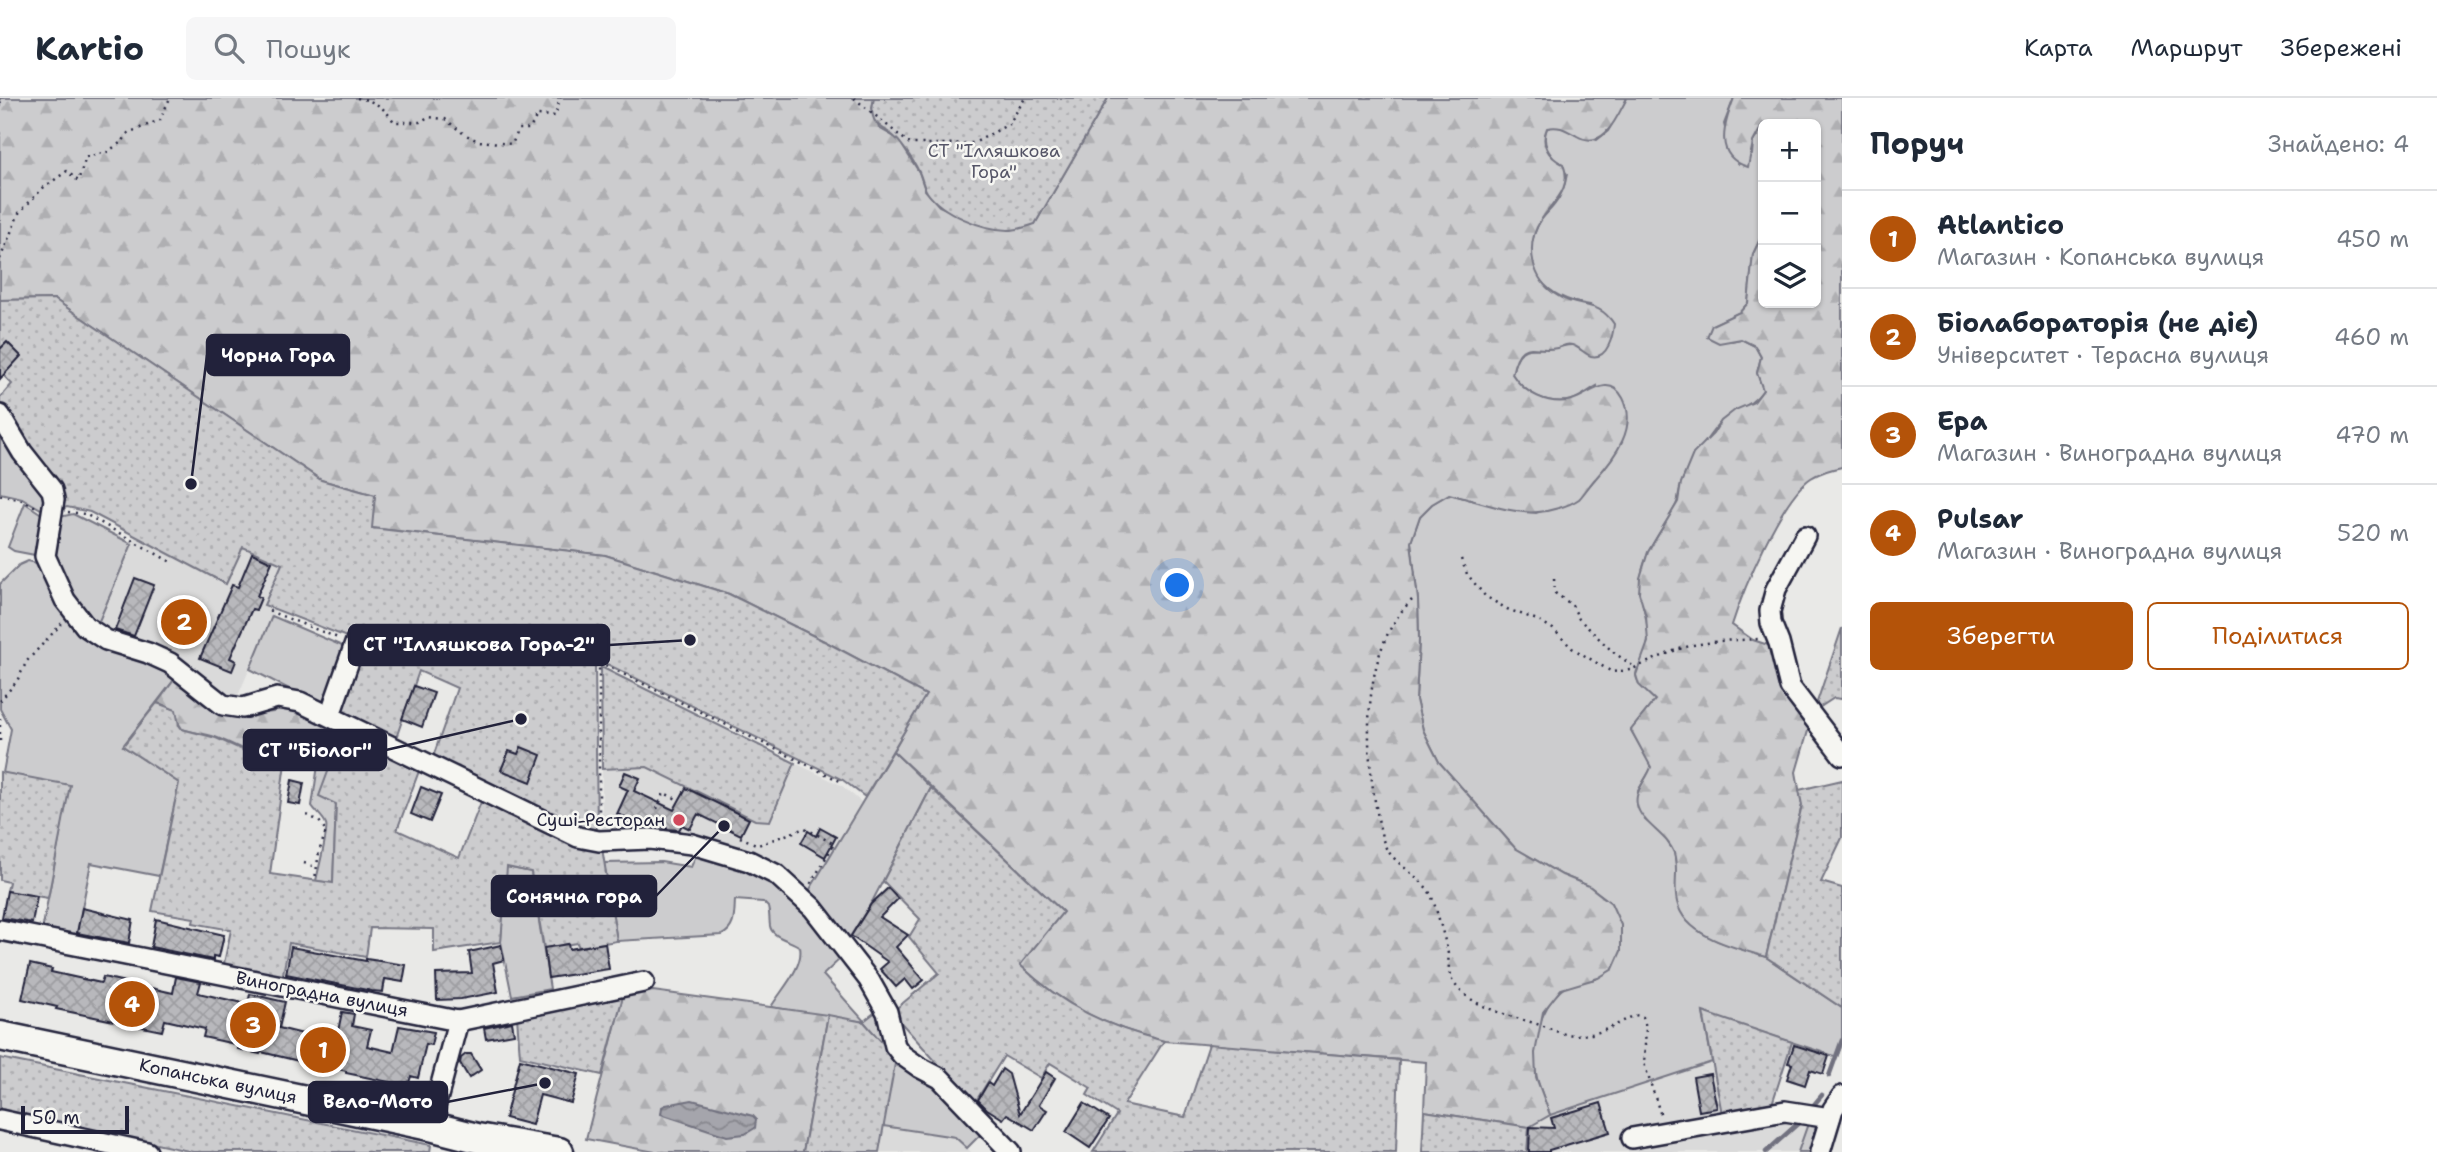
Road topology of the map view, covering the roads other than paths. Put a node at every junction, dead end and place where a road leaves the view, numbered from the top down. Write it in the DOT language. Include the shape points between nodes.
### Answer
graph roads {
  1 [pos="0,415"];
  2 [pos="1805,536"];
  3 [pos="356,641"];
  4 [pos="330,715"];
  5 [pos="1842,755"];
  6 [pos="0,930"];
  7 [pos="644,982"];
  8 [pos="458,1021"];
  9 [pos="0,1036"];
  10 [pos="1842,1096"];
  11 [pos="1830,1118"];
  12 [pos="0,1120"];
  13 [pos="430,1126"];
  14 [pos="1632,1138"];
  15 [pos="476,1145"];
  16 [pos="147,1152"];
  17 [pos="559,1152"];
  18 [pos="1011,1152"];
  19 [pos="1820,1152"];
  1 -- 4 [label="street" via="52,490 45,556 58,587 85,625 106,640 170,663 223,705 243,708 288,698"];
  2 -- 5 [label="street" via="1772,599 1770,623 1790,687"];
  3 -- 4 [label="street"];
  4 -- 18 [label="street" via="578,837 692,844 749,860 777,875 813,908 869,980 887,1012 895,1046 902,1055 940,1078"];
  6 -- 8 [label="street, Виноградна вулиця"];
  7 -- 8 [label="street, Виноградна вулиця"];
  8 -- 13 [label="street"];
  9 -- 13 [label="highway, Копанська вулиця"];
  10 -- 11 [label="street"];
  11 -- 14 [label="street" via="1785,1111"];
  11 -- 19 [label="street"];
  12 -- 16 [label="street"];
  13 -- 15 [label="highway, Копанська вулиця"];
  15 -- 17 [label="highway, Копанська вулиця"];
}
